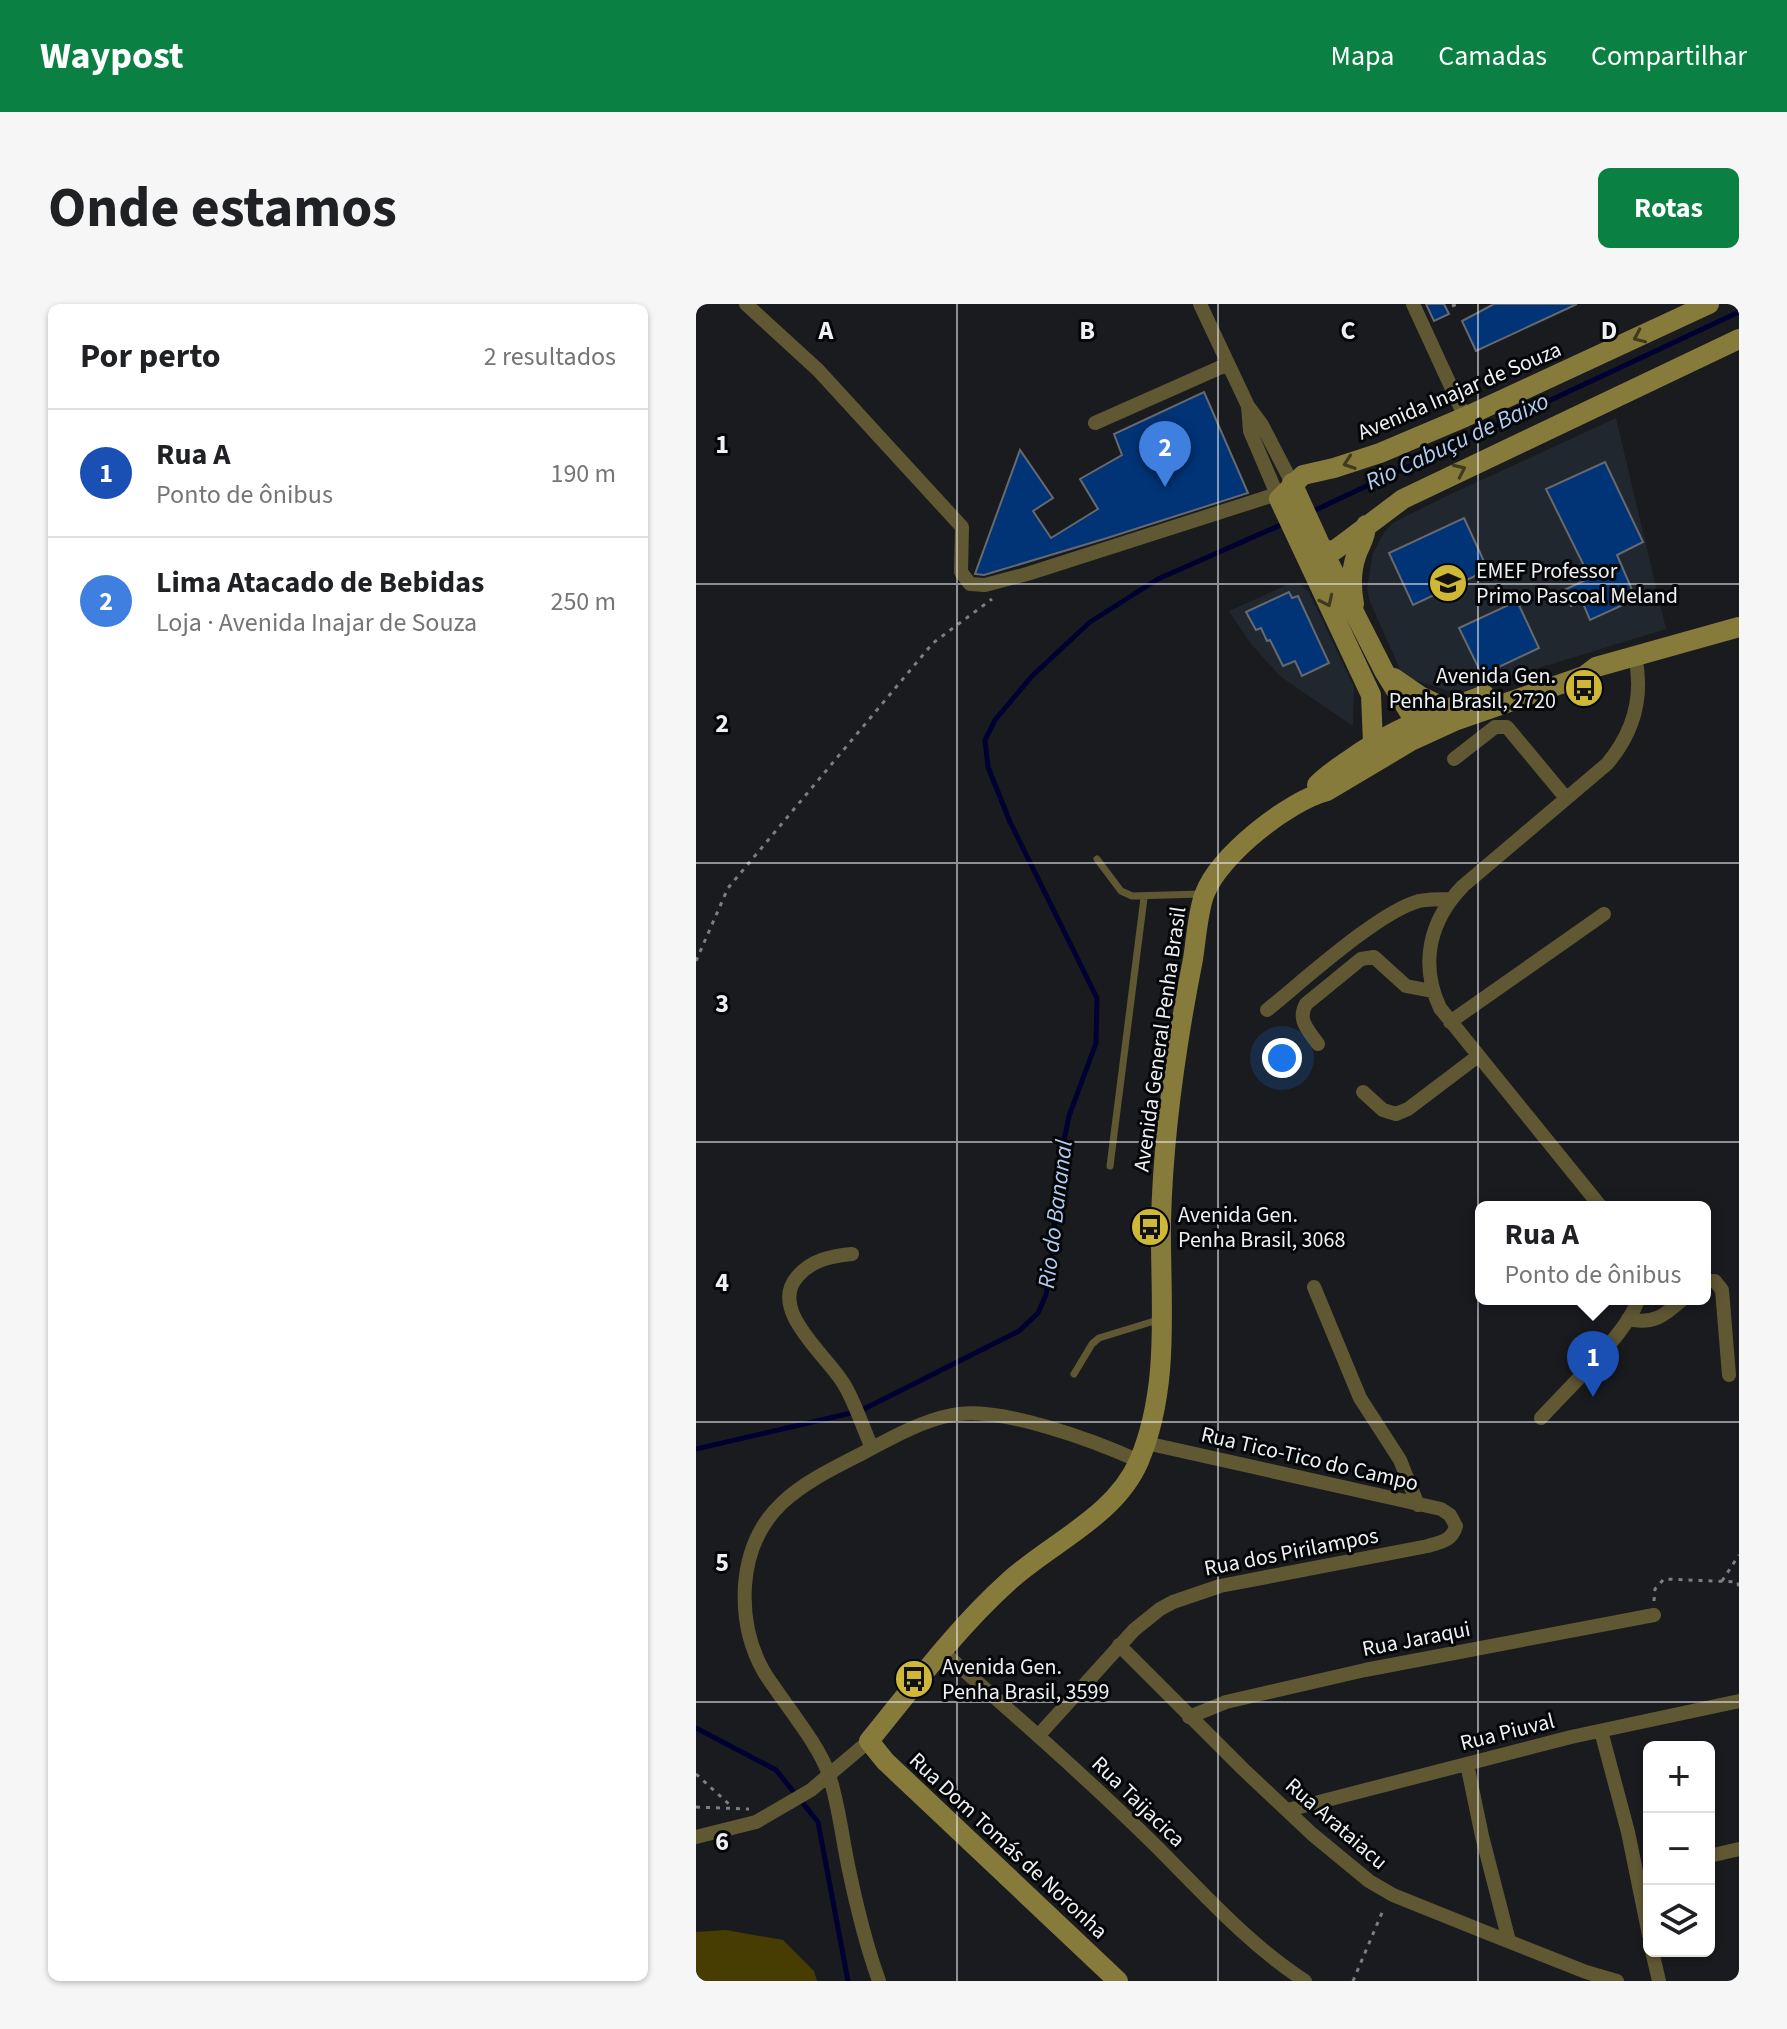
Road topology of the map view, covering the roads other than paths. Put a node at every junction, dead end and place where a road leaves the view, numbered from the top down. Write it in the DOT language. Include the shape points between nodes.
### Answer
graph roads {
  1 [pos="746,304"];
  2 [pos="1200,304"];
  3 [pos="1413,304"];
  4 [pos="1709,304"];
  5 [pos="1739,339"];
  6 [pos="1228,364"];
  7 [pos="1465,417"];
  8 [pos="1095,423"];
  9 [pos="1285,495"];
  10 [pos="1366,525"];
  11 [pos="1301,531"];
  12 [pos="1323,551"];
  13 [pos="1356,615"];
  14 [pos="1739,627"];
  15 [pos="1635,656"];
  16 [pos="1596,667"];
  17 [pos="1384,671"];
  18 [pos="1362,677"];
  19 [pos="1445,708"];
  20 [pos="1412,732"];
  21 [pos="1377,750"];
  22 [pos="1352,758"];
  23 [pos="1454,759"];
  24 [pos="1311,795"];
  25 [pos="1566,798"];
  26 [pos="1097,859"];
  27 [pos="1204,894"];
  28 [pos="1144,898"];
  29 [pos="1451,899"];
  30 [pos="1604,914"];
  31 [pos="1432,991"];
  32 [pos="1267,1010"];
  33 [pos="1450,1022"];
  34 [pos="1318,1044"];
  35 [pos="1478,1056"];
  36 [pos="1363,1092"];
  37 [pos="1110,1166"];
  38 [pos="1596,1201"];
  39 [pos="852,1254"];
  40 [pos="1711,1281"];
  41 [pos="1314,1287"];
  42 [pos="1635,1305"];
  43 [pos="1676,1305"];
  44 [pos="1164,1318"];
  45 [pos="1628,1319"];
  46 [pos="1074,1374"];
  47 [pos="1729,1375"];
  48 [pos="1541,1418"];
  49 [pos="872,1448"];
  50 [pos="1142,1452"];
  51 [pos="1418,1505"];
  52 [pos="1456,1526"];
  53 [pos="1654,1615"];
  54 [pos="1119,1645"];
  55 [pos="943,1652"];
  56 [pos="1739,1701"];
  57 [pos="1189,1717"];
  58 [pos="1601,1731"];
  59 [pos="1038,1736"];
  60 [pos="869,1741"];
  61 [pos="1467,1764"];
  62 [pos="829,1775"];
  63 [pos="1288,1810"];
  64 [pos="696,1837"];
  65 [pos="1739,1849"];
  66 [pos="1715,1855"];
  67 [pos="1643,1872"];
  68 [pos="1509,1941"];
  69 [pos="1653,1957"];
  70 [pos="879,1981"];
  71 [pos="1118,1981"];
  72 [pos="1305,1981"];
  73 [pos="1617,1981"];
  74 [pos="1659,1981"];
  1 -- 9 [label="street" via="818,370 962,527 961,572 970,584 1027,574"];
  2 -- 6 [label="street"];
  3 -- 7 [label="street"];
  4 -- 7 [label="main road, Avenida Inajar de Souza, one-way"];
  10 -- 5 [label="main road, one-way" via="1448,476"];
  6 -- 8 [label="street"];
  6 -- 9 [label="street" via="1262,425"];
  7 -- 9 [label="main road, Avenida Inajar de Souza, one-way" via="1380,453 1303,475"];
  9 -- 11 [label="main road"];
  10 -- 12 [label="main road" via="1335,550"];
  10 -- 13 [label="main road" via="1353,571"];
  11 -- 12 [label="main road" via="1310,549"];
  11 -- 18 [label="main road, one-way"];
  12 -- 13 [label="main road"];
  13 -- 17 [label="main road"];
  14 -- 15 [label="main road, Avenida General Penha Brasil"];
  15 -- 16 [label="main road, Avenida General Penha Brasil"];
  15 -- 25 [label="street" via="1639,696 1631,731 1607,764"];
  16 -- 19 [label="main road, Avenida General Penha Brasil" via="1581,666"];
  16 -- 20 [label="main road, Avenida General Penha Brasil" via="1584,676"];
  17 -- 19 [label="main road"];
  17 -- 20 [label="main road" via="1407,707"];
  18 -- 21 [label="main road" via="1371,695"];
  18 -- 22 [label="main road" via="1362,725"];
  19 -- 20 [label="main road, Avenida General Penha Brasil"];
  20 -- 21 [label="main road, Avenida General Penha Brasil"];
  21 -- 22 [label="main road, Avenida General Penha Brasil"];
  21 -- 24 [label="main road, Avenida General Penha Brasil" via="1327,791"];
  22 -- 24 [label="main road, Avenida General Penha Brasil" via="1320,781"];
  23 -- 25 [label="street" via="1495,727 1507,727"];
  24 -- 27 [label="main road, Avenida General Penha Brasil" via="1246,842"];
  25 -- 29 [label="street"];
  26 -- 28 [label="lane" via="1121,891"];
  27 -- 28 [label="lane"];
  27 -- 44 [label="main road, Avenida General Penha Brasil" via="1166,1142 1161,1225"];
  28 -- 37 [label="lane"];
  29 -- 31 [label="street" via="1429,948"];
  29 -- 32 [label="street" via="1405,907"];
  30 -- 33 [label="street"];
  31 -- 33 [label="street"];
  31 -- 34 [label="street" via="1406,986 1374,957 1361,959 1301,1012"];
  33 -- 35 [label="street"];
  35 -- 36 [label="street" via="1396,1114"];
  35 -- 38 [label="street"];
  39 -- 49 [label="street" via="816,1261 794,1280 788,1307 846,1388"];
  40 -- 47 [label="street" via="1722,1290"];
  41 -- 51 [label="street" via="1360,1398 1400,1460"];
  42 -- 45 [label="street"];
  43 -- 45 [label="street" via="1651,1322"];
  44 -- 46 [label="lane" via="1099,1338"];
  44 -- 50 [label="main road, Avenida General Penha Brasil" via="1157,1391"];
  45 -- 48 [label="street"];
  49 -- 50 [label="street, Rua Tico-Tico do Campo" via="936,1419 985,1413"];
  49 -- 62 [label="street, Rua Tico-Tico do Campo" via="789,1497 758,1530 746,1571 745,1624 752,1647"];
  50 -- 51 [label="street, Rua Tico-Tico do Campo"];
  50 -- 55 [label="main road, Avenida General Penha Brasil" via="1132,1477 1104,1508 1008,1582"];
  51 -- 52 [label="street, Rua Tico-Tico do Campo" via="1441,1509"];
  52 -- 54 [label="street, Rua dos Pirilampos" via="1446,1541 1428,1546 1190,1595 1160,1609"];
  53 -- 57 [label="street, Rua Jaraqui" via="1365,1670 1226,1702"];
  54 -- 57 [label="street, Rua Arataiacu"];
  54 -- 59 [label="street, Rua dos Pirilampos"];
  55 -- 59 [label="street, Rua Taijacica"];
  55 -- 60 [label="main road, Avenida General Penha Brasil"];
  56 -- 58 [label="street, Rua Piuval"];
  57 -- 63 [label="street, Rua Arataiacu"];
  58 -- 61 [label="street, Rua Piuval"];
  58 -- 67 [label="street"];
  59 -- 72 [label="street, Rua Taijacica" via="1241,1931"];
  60 -- 62 [label="street, Avenida General Penha Brasil"];
  60 -- 71 [label="main road, Rua Dom Tomás de Noronha"];
  61 -- 63 [label="street, Rua Piuval"];
  61 -- 68 [label="street"];
  62 -- 64 [label="street, Avenida General Penha Brasil" via="773,1813 738,1829"];
  62 -- 70 [label="street"];
  63 -- 68 [label="street, Rua Arataiacu" via="1353,1869 1393,1895"];
  65 -- 66 [label="street"];
  68 -- 73 [label="street, Rua Arataiacu"];
  69 -- 74 [label="street"];
}
